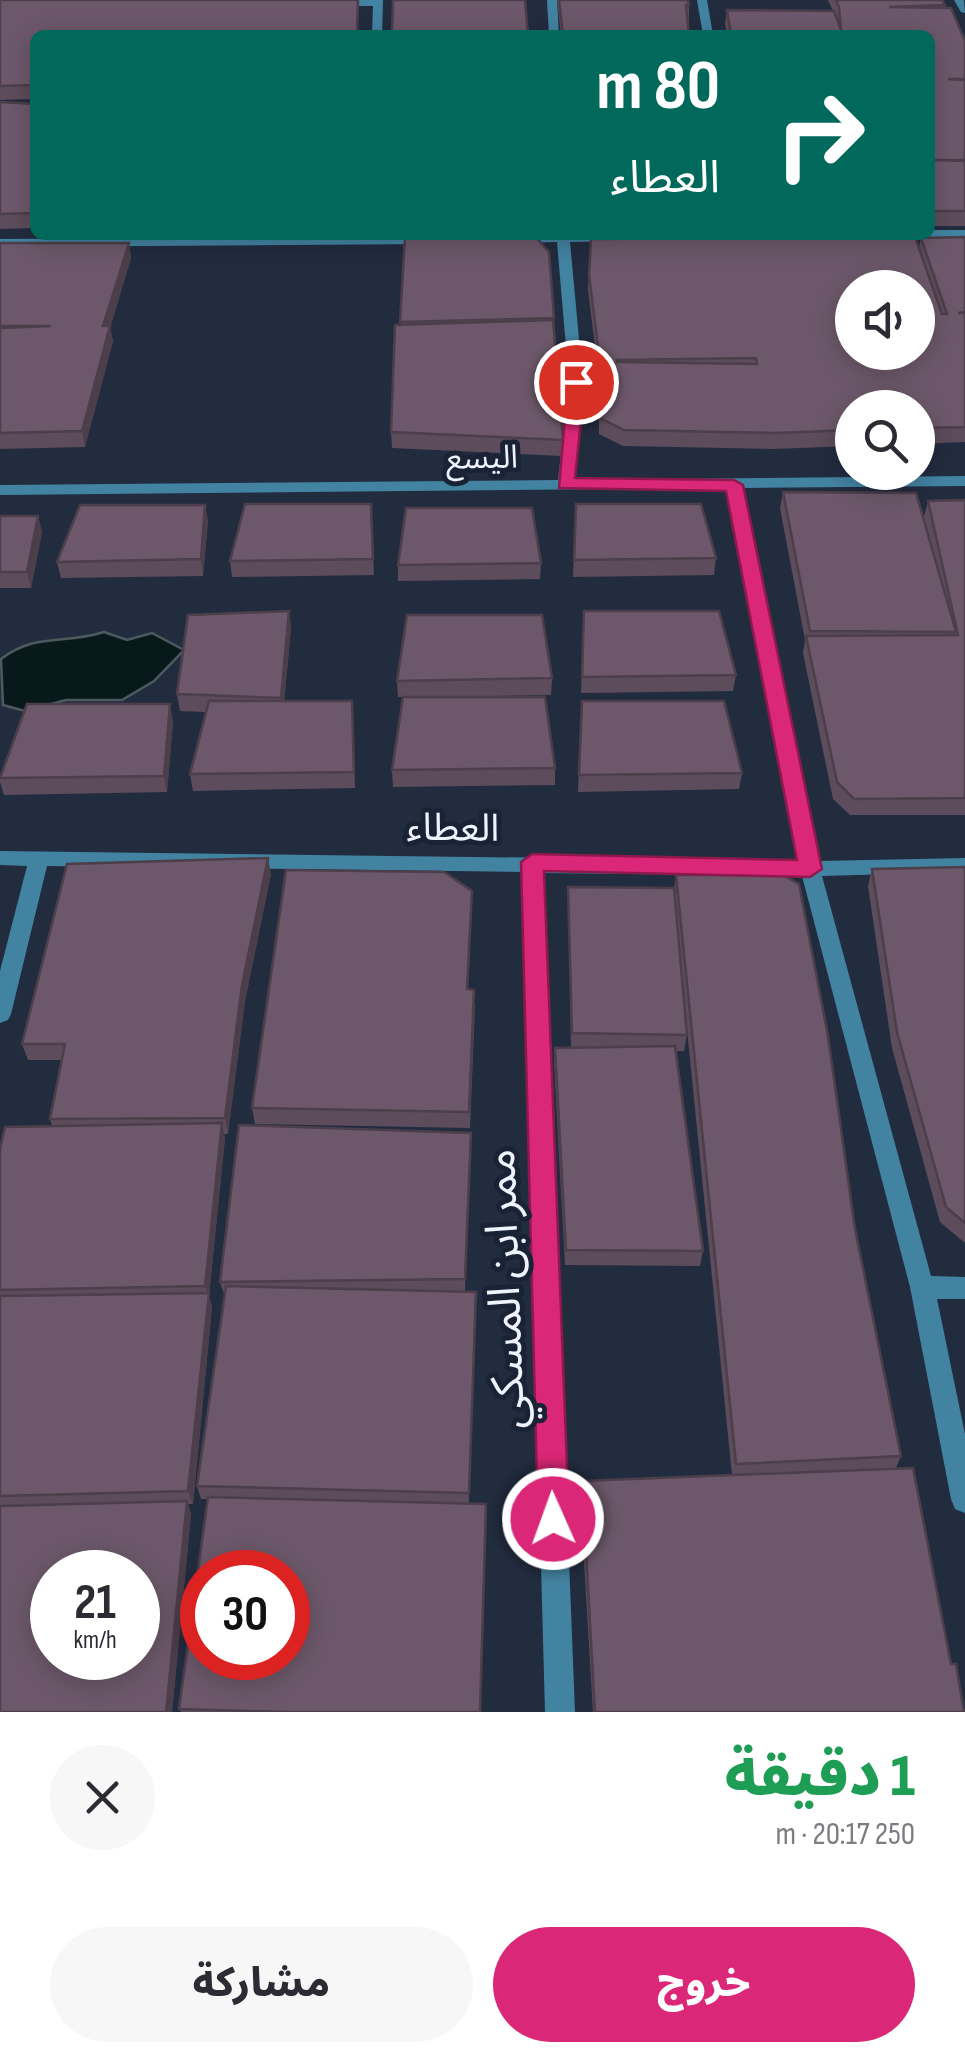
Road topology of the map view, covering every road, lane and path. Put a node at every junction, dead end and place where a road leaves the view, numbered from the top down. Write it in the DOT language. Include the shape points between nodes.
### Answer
graph roads {
  1 [pos="552,0"];
  2 [pos="702,0"];
  3 [pos="960,0"];
  4 [pos="378,1"];
  5 [pos="318,3"];
  6 [pos="965,10"];
  7 [pos="377,30"];
  8 [pos="554,30"];
  9 [pos="707,30"];
  10 [pos="935,234"];
  11 [pos="965,234"];
  12 [pos="446,240"];
  13 [pos="563,240"];
  14 [pos="0,243"];
  15 [pos="965,481"];
  16 [pos="565,484"];
  17 [pos="734,485"];
  18 [pos="0,490"];
  19 [pos="39,857"];
  20 [pos="0,858"];
  21 [pos="532,862"];
  22 [pos="965,865"];
  23 [pos="810,869"];
  24 [pos="0,1014"];
  25 [pos="922,1287"];
  26 [pos="965,1288"];
  27 [pos="965,1498"];
  28 [pos="560,1712"];
  1 -- 8 [label="street"];
  2 -- 9 [label="street"];
  3 -- 6 [label="street"];
  4 -- 5 [label="street"];
  4 -- 7 [label="street"];
  10 -- 11 [label="street"];
  12 -- 14 [label="street"];
  13 -- 16 [label="street" via="576,382"];
  15 -- 17 [label="street, اليسع"];
  16 -- 17 [label="street, اليسع"];
  16 -- 18 [label="street, اليسع"];
  17 -- 23 [label="street"];
  19 -- 20 [label="street, العطاء"];
  19 -- 21 [label="street, العطاء"];
  19 -- 24 [label="street"];
  21 -- 23 [label="street, العطاء"];
  21 -- 28 [label="street, ممر ابن المسكي"];
  22 -- 23 [label="street, العطاء"];
  23 -- 25 [label="street"];
  25 -- 26 [label="street"];
  25 -- 27 [label="street"];
}
